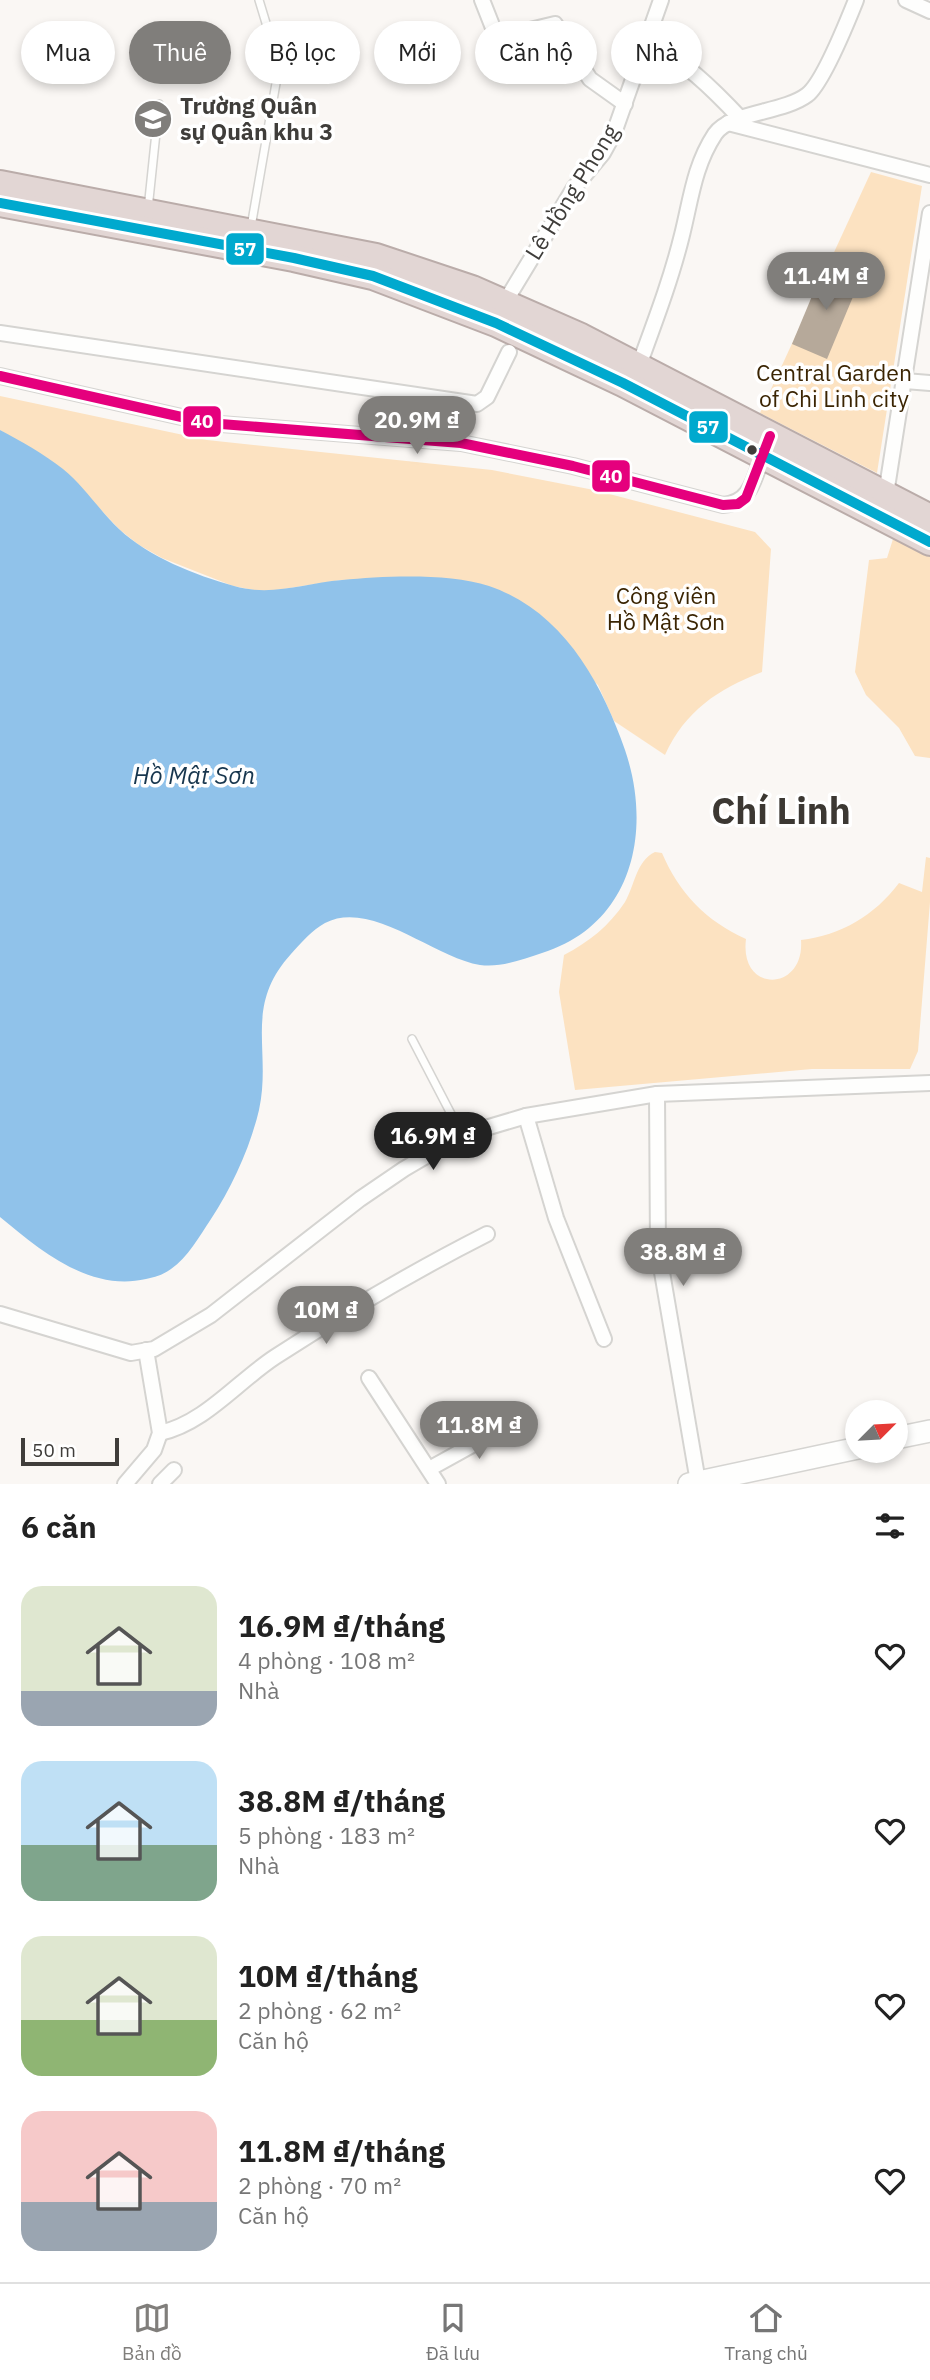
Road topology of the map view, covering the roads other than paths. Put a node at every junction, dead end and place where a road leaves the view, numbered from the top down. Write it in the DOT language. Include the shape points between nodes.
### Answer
graph roads {
  1 [pos="259,0"];
  2 [pos="482,0"];
  3 [pos="660,0"];
  4 [pos="856,0"];
  5 [pos="906,0"];
  6 [pos="930,11"];
  7 [pos="652,21"];
  8 [pos="702,78"];
  9 [pos="631,84"];
  10 [pos="159,104"];
  11 [pos="625,104"];
  12 [pos="741,119"];
  13 [pos="725,123"];
  14 [pos="930,175"];
  15 [pos="0,184"];
  16 [pos="0,203"];
  17 [pos="930,214"];
  18 [pos="146,221"];
  19 [pos="250,231"];
  20 [pos="925,274"];
  21 [pos="500,312"];
  22 [pos="0,333"];
  23 [pos="509,352"];
  24 [pos="638,368"];
  25 [pos="0,376"];
  26 [pos="905,381"];
  27 [pos="930,383"];
  28 [pos="766,445"];
  29 [pos="886,494"];
  30 [pos="930,518"];
  31 [pos="930,542"];
  32 [pos="412,1039"];
  33 [pos="930,1083"];
  34 [pos="657,1094"];
  35 [pos="526,1116"];
  36 [pos="462,1135"];
  37 [pos="487,1234"];
  38 [pos="0,1314"];
  39 [pos="604,1339"];
  40 [pos="146,1350"];
  41 [pos="369,1378"];
  42 [pos="512,1423"];
  43 [pos="930,1432"];
  44 [pos="160,1433"];
  45 [pos="908,1436"];
  46 [pos="845,1451"];
  47 [pos="429,1469"];
  48 [pos="174,1470"];
  49 [pos="694,1483"];
  50 [pos="125,1484"];
  51 [pos="160,1484"];
  52 [pos="438,1484"];
  1 -- 19 [label="lane" via="279,66"];
  2 -- 11 [label="street" via="497,38 555,23 590,79"];
  3 -- 7 [label="street, Lê Hồng Phong"];
  4 -- 12 [label="street" via="808,94"];
  5 -- 6 [label="street"];
  8 -- 12 [label="street"];
  9 -- 11 [label="street, Lê Hồng Phong"];
  10 -- 18 [label="lane"];
  11 -- 21 [label="street, Lê Hồng Phong" via="603,153 574,188"];
  12 -- 13 [label="street"];
  13 -- 14 [label="street"];
  13 -- 24 [label="street" via="692,180 683,233"];
  15 -- 18 [label="highway"];
  16 -- 18 [label="highway"];
  17 -- 20 [label="street"];
  18 -- 19 [label="highway"];
  18 -- 21 [label="highway"];
  19 -- 21 [label="highway" via="376,257"];
  20 -- 26 [label="street"];
  21 -- 24 [label="highway"];
  21 -- 28 [label="highway" via="622,383"];
  22 -- 23 [label="street" via="477,404 487,397"];
  24 -- 28 [label="highway"];
  25 -- 28 [label="street" via="208,423 461,443 723,505 746,498"];
  26 -- 27 [label="street"];
  26 -- 29 [label="street"];
  28 -- 29 [label="highway"];
  28 -- 31 [label="highway"];
  29 -- 30 [label="highway"];
  32 -- 36 [label="lane"];
  33 -- 34 [label="street"];
  34 -- 35 [label="street"];
  34 -- 49 [label="street" via="658,1249"];
  35 -- 36 [label="street"];
  35 -- 39 [label="street" via="556,1218"];
  36 -- 40 [label="street" via="360,1199 211,1315"];
  37 -- 44 [label="street" via="276,1356 180,1429"];
  38 -- 40 [label="street" via="131,1353"];
  40 -- 44 [label="street"];
  41 -- 47 [label="street"];
  42 -- 47 [label="street"];
  43 -- 45 [label="street"];
  44 -- 50 [label="street" via="154,1450"];
  46 -- 49 [label="street"];
  47 -- 52 [label="street"];
  48 -- 51 [label="street"];
}
